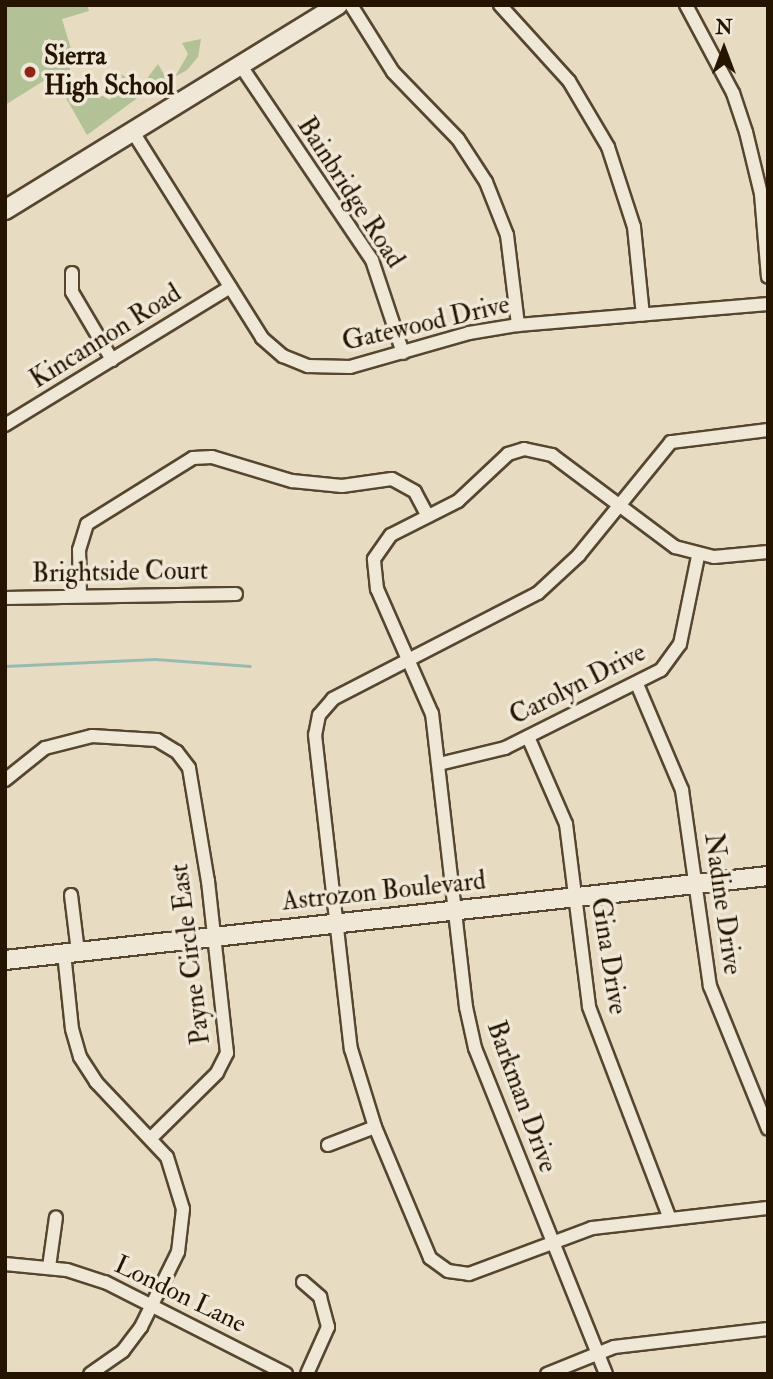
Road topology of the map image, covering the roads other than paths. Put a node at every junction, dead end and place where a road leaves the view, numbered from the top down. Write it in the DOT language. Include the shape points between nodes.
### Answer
graph roads {
  1 [pos="338,5"];
  2 [pos="351,5"];
  3 [pos="499,5"];
  4 [pos="686,5"];
  5 [pos="241,66"];
  6 [pos="133,132"];
  7 [pos="5,210"];
  8 [pos="72,273"];
  9 [pos="768,278"];
  10 [pos="230,287"];
  11 [pos="768,304"];
  12 [pos="643,315"];
  13 [pos="518,325"];
  14 [pos="403,353"];
  15 [pos="112,359"];
  16 [pos="5,425"];
  17 [pos="768,430"];
  18 [pos="617,506"];
  19 [pos="428,516"];
  20 [pos="768,552"];
  21 [pos="698,556"];
  22 [pos="236,594"];
  23 [pos="80,596"];
  24 [pos="5,598"];
  25 [pos="410,660"];
  26 [pos="637,684"];
  27 [pos="528,737"];
  28 [pos="439,764"];
  29 [pos="5,780"];
  30 [pos="768,876"];
  31 [pos="696,883"];
  32 [pos="71,895"];
  33 [pos="576,897"];
  34 [pos="455,910"];
  35 [pos="336,923"];
  36 [pos="215,936"];
  37 [pos="71,952"];
  38 [pos="5,960"];
  39 [pos="375,1127"];
  40 [pos="768,1129"];
  41 [pos="151,1138"];
  42 [pos="328,1145"];
  43 [pos="768,1208"];
  44 [pos="56,1217"];
  45 [pos="670,1219"];
  46 [pos="552,1242"];
  47 [pos="5,1264"];
  48 [pos="49,1267"];
  49 [pos="303,1282"];
  50 [pos="152,1305"];
  51 [pos="768,1329"];
  52 [pos="597,1352"];
  53 [pos="90,1374"];
  54 [pos="286,1374"];
  55 [pos="307,1374"];
  56 [pos="547,1374"];
  57 [pos="606,1374"];
  1 -- 5 [label="main road"];
  2 -- 13 [label="street" via="393,72 458,139 486,182 512,254"];
  3 -- 12 [label="street" via="557,65 608,147 634,227"];
  4 -- 9 [label="street" via="733,93 746,132 761,194"];
  5 -- 6 [label="main road"];
  5 -- 14 [label="street, Bainbridge Road" via="373,260"];
  6 -- 7 [label="main road"];
  6 -- 10 [label="street, Gatewood Drive"];
  8 -- 15 [label="street" via="72,292"];
  10 -- 14 [label="street, Gatewood Drive" via="262,338 295,362 337,369"];
  10 -- 15 [label="street, Kincannon Road"];
  11 -- 12 [label="street, Gatewood Drive"];
  12 -- 13 [label="street, Gatewood Drive"];
  13 -- 14 [label="street, Gatewood Drive" via="469,333"];
  15 -- 16 [label="street, Kincannon Road"];
  17 -- 18 [label="street" via="671,442"];
  18 -- 19 [label="street, Barkman Drive" via="552,455 524,449 499,461 467,495"];
  18 -- 21 [label="street, Barkman Drive" via="666,542"];
  18 -- 25 [label="street" via="579,555 538,593"];
  19 -- 23 [label="street" via="415,492 392,479 342,486 292,481 212,457 193,458 87,524 79,550"];
  19 -- 25 [label="street, Barkman Drive" via="383,542 373,567 377,589"];
  20 -- 21 [label="street"];
  21 -- 26 [label="street, Carolyn Drive" via="675,655"];
  22 -- 23 [label="street, Brightside Court"];
  23 -- 24 [label="street, Brightside Court"];
  25 -- 28 [label="street, Barkman Drive" via="430,703"];
  25 -- 35 [label="street" via="333,699 316,724"];
  26 -- 27 [label="street, Carolyn Drive"];
  26 -- 31 [label="street, Nadine Drive" via="677,773"];
  27 -- 28 [label="street, Carolyn Drive" via="483,756"];
  27 -- 33 [label="street, Gina Drive" via="566,824"];
  28 -- 34 [label="street, Barkman Drive"];
  29 -- 36 [label="street, Payne Circle East" via="33,754 68,740 147,737 167,745 189,768"];
  30 -- 31 [label="main road, Astrozon Boulevard"];
  31 -- 33 [label="main road, Astrozon Boulevard"];
  31 -- 40 [label="street, Nadine Drive" via="710,986"];
  32 -- 37 [label="street"];
  33 -- 34 [label="main road, Astrozon Boulevard"];
  33 -- 45 [label="street, Gina Drive" via="589,1007"];
  34 -- 35 [label="main road, Astrozon Boulevard"];
  34 -- 46 [label="street, Barkman Drive" via="475,1048"];
  35 -- 36 [label="main road, Astrozon Boulevard"];
  35 -- 39 [label="street" via="348,1033"];
  36 -- 37 [label="main road, Astrozon Boulevard"];
  36 -- 41 [label="street, Payne Circle East" via="226,1053 217,1073"];
  37 -- 38 [label="main road, Astrozon Boulevard"];
  37 -- 41 [label="street" via="72,1029 80,1057 96,1082"];
  39 -- 42 [label="street"];
  39 -- 46 [label="street" via="424,1247 439,1266 469,1274"];
  41 -- 50 [label="street" via="173,1169 183,1224 178,1252"];
  43 -- 45 [label="street"];
  44 -- 48 [label="street"];
  45 -- 46 [label="street" via="592,1228"];
  46 -- 52 [label="street, Barkman Drive"];
  47 -- 48 [label="street, London Lane"];
  48 -- 50 [label="street, London Lane" via="105,1282"];
  49 -- 55 [label="street" via="320,1297 328,1327"];
  50 -- 53 [label="street" via="132,1340"];
  50 -- 54 [label="street, London Lane"];
  51 -- 52 [label="street" via="627,1344"];
  52 -- 56 [label="street"];
  52 -- 57 [label="street, Barkman Drive"];
}
